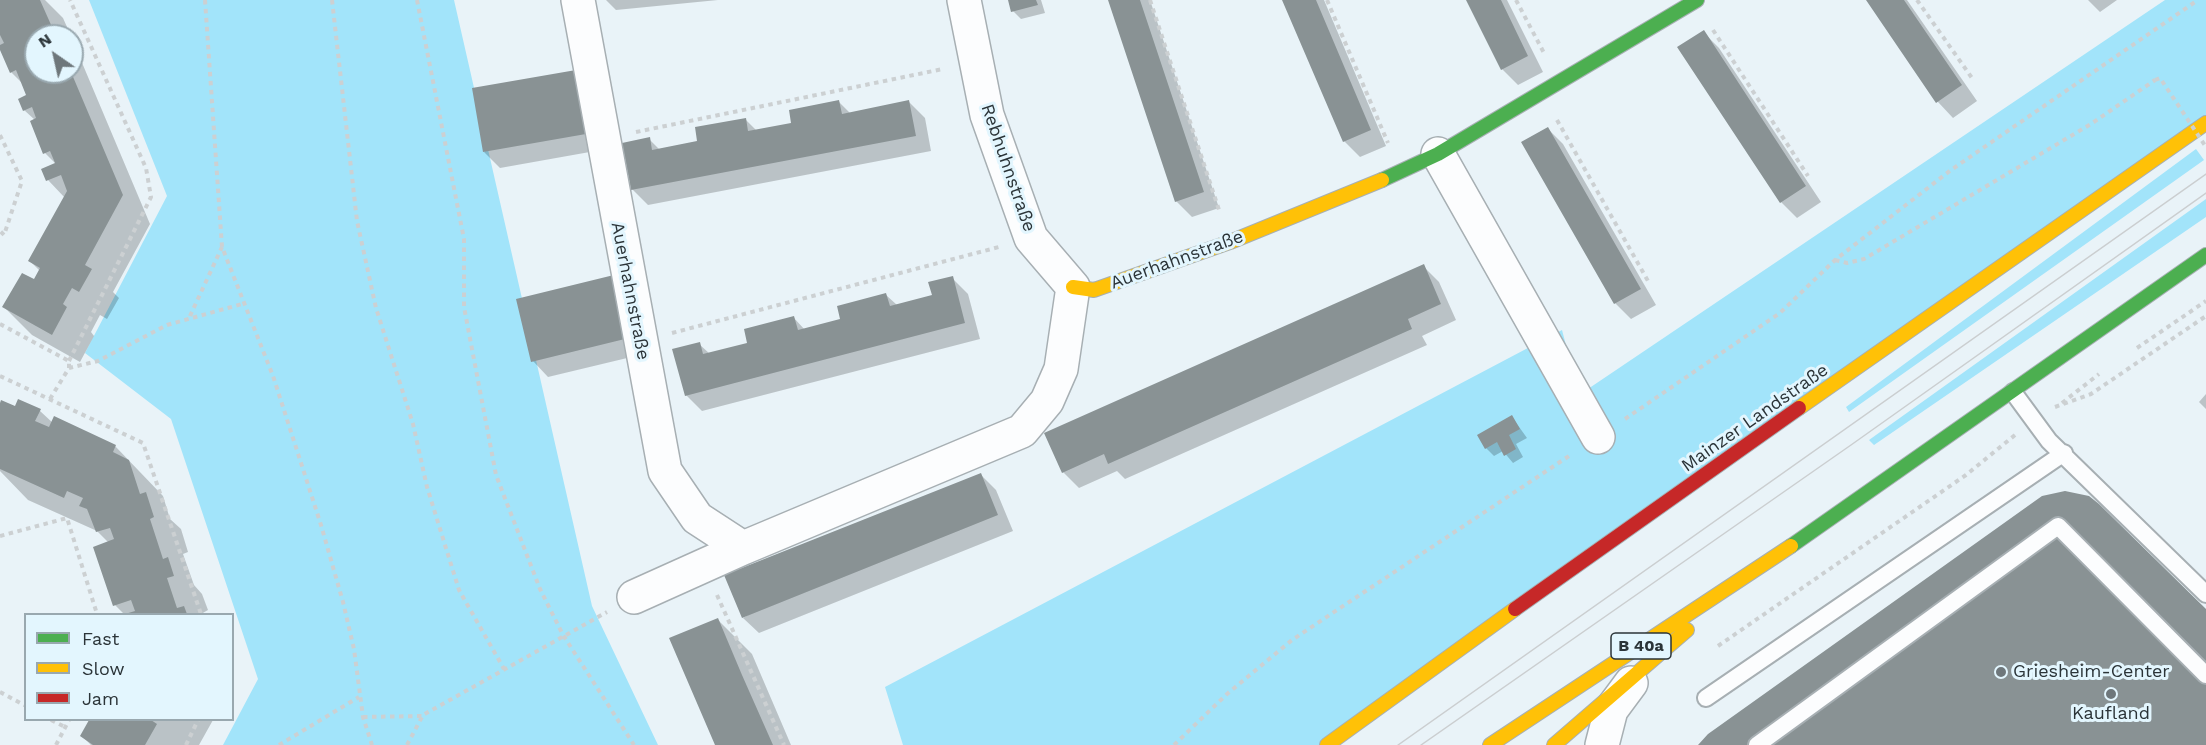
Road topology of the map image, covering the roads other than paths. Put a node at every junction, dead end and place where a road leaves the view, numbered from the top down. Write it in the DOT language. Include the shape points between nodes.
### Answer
graph roads {
  1 [pos="578,0"];
  2 [pos="964,0"];
  3 [pos="1696,1"];
  4 [pos="2206,123"];
  5 [pos="1438,154"];
  6 [pos="2206,255"];
  7 [pos="1073,287"];
  8 [pos="2013,392"];
  9 [pos="1598,437"];
  10 [pos="2064,453"];
  11 [pos="1791,546"];
  12 [pos="742,548"];
  13 [pos="2206,594"];
  14 [pos="634,597"];
  15 [pos="1655,655"];
  16 [pos="2206,675"];
  17 [pos="1707,698"];
  18 [pos="1327,745"];
  19 [pos="1490,745"];
  20 [pos="1554,745"];
  21 [pos="1602,745"];
  22 [pos="1757,745"];
  1 -- 12 [label="street, Auerhahnstraße" via="665,471 697,518"];
  2 -- 7 [label="street, Rebhuhnstraße" via="987,115 1031,238"];
  3 -- 5 [label="main road, Auerhahnstraße"];
  4 -- 18 [label="main road, Mainzer Landstraße" via="1564,573"];
  5 -- 7 [label="main road, Auerhahnstraße" via="1230,242 1094,290"];
  5 -- 9 [label="street"];
  6 -- 8 [label="main road"];
  7 -- 12 [label="street" via="1061,369 1047,400 1022,431"];
  8 -- 10 [label="lane" via="2032,421"];
  8 -- 11 [label="main road"];
  10 -- 13 [label="lane"];
  10 -- 17 [label="lane"];
  11 -- 15 [label="main road"];
  11 -- 19 [label="main road, B 40a"];
  12 -- 14 [label="street"];
  15 -- 20 [label="main road"];
  15 -- 21 [label="street" via="1611,710"];
  16 -- 22 [label="lane" via="2058,526"];
}
